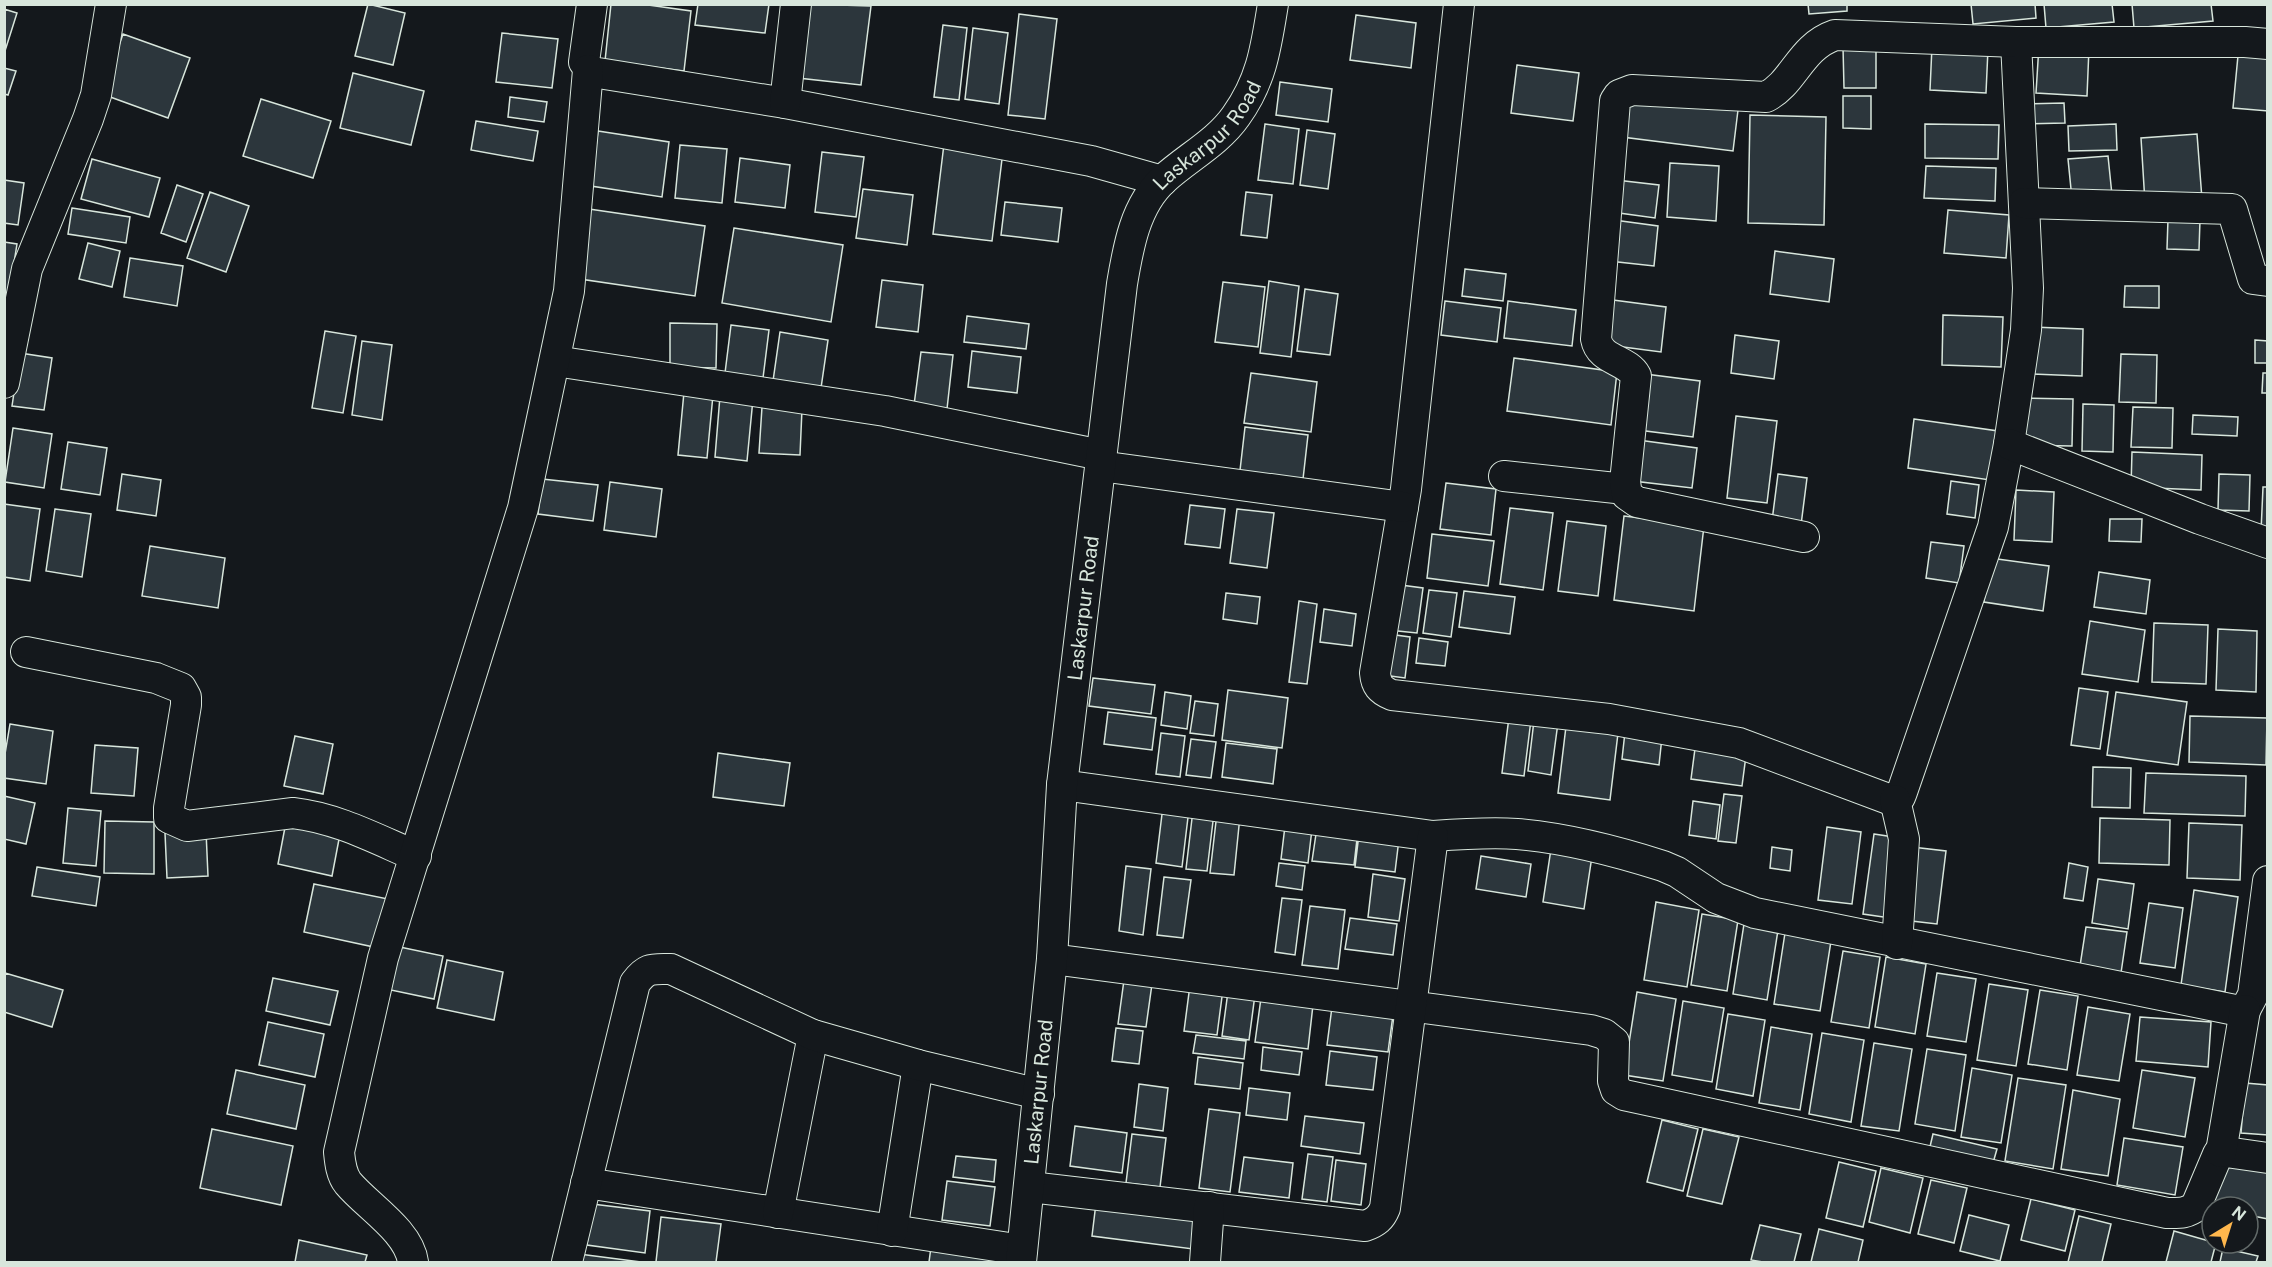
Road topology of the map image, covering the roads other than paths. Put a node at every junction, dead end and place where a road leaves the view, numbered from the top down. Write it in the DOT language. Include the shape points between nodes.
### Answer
graph roads {
  1 [pos="111,4"];
  2 [pos="592,4"];
  3 [pos="796,4"];
  4 [pos="1273,4"];
  5 [pos="1459,4"];
  6 [pos="2016,42"];
  7 [pos="2268,44"];
  8 [pos="588,70"];
  9 [pos="785,104"];
  10 [pos="1162,181"];
  11 [pos="2024,203"];
  12 [pos="2268,280"];
  13 [pos="555,362"];
  14 [pos="4,383"];
  15 [pos="2009,444"];
  16 [pos="1101,461"];
  17 [pos="1504,476"];
  18 [pos="1625,489"];
  19 [pos="1403,507"];
  20 [pos="1804,537"];
  21 [pos="2268,543"];
  22 [pos="26,652"];
  23 [pos="1062,785"];
  24 [pos="1895,800"];
  25 [pos="1433,836"];
  26 [pos="416,856"];
  27 [pos="2268,881"];
  28 [pos="1897,944"];
  29 [pos="1052,959"];
  30 [pos="1411,1005"];
  31 [pos="2252,1014"];
  32 [pos="813,1035"];
  33 [pos="918,1065"];
  34 [pos="1039,1094"];
  35 [pos="2222,1152"];
  36 [pos="2268,1158"];
  37 [pos="586,1183"];
  38 [pos="1030,1187"];
  39 [pos="1209,1207"];
  40 [pos="778,1212"];
  41 [pos="892,1231"];
  42 [pos="1022,1256"];
  43 [pos="412,1263"];
  44 [pos="567,1263"];
  45 [pos="1205,1263"];
  1 -- 14 [label="street" via="96,95 27,268"];
  2 -- 8 [label="street" via="584,62"];
  3 -- 9 [label="street"];
  4 -- 10 [label="street, Laskarpur Road" via="1266,50 1252,91 1235,118"];
  5 -- 19 [label="street"];
  6 -- 7 [label="street"];
  6 -- 11 [label="street"];
  6 -- 18 [label="street" via="1835,35 1814,46 1766,97 1632,90 1619,95 1596,339 1600,350 1636,376"];
  8 -- 9 [label="street"];
  8 -- 13 [label="street" via="569,291"];
  9 -- 10 [label="street" via="1091,161"];
  10 -- 16 [label="street, Laskarpur Road" via="1148,198 1126,258"];
  11 -- 12 [label="street" via="2232,209 2253,279"];
  11 -- 15 [label="street" via="2028,309"];
  13 -- 16 [label="street" via="885,411"];
  13 -- 26 [label="street" via="523,508"];
  15 -- 21 [label="street"];
  15 -- 24 [label="street" via="1993,527 1902,792"];
  16 -- 19 [label="street"];
  16 -- 23 [label="street, Laskarpur Road"];
  17 -- 18 [label="street"];
  18 -- 20 [label="street" via="1638,502"];
  19 -- 24 [label="street" via="1375,673 1376,684 1383,692 1609,719 1739,743"];
  22 -- 26 [label="street" via="156,678 181,688 186,705 169,808 169,818 178,823 187,826 307,814"];
  23 -- 25 [label="street"];
  23 -- 29 [label="street, Laskarpur Road"];
  24 -- 28 [label="street" via="1904,839"];
  25 -- 28 [label="street" via="1517,834 1596,848 1663,866 1716,898 1755,913"];
  25 -- 30 [label="street"];
  26 -- 43 [label="street" via="383,958 339,1152 347,1182 403,1240"];
  27 -- 31 [label="street"];
  28 -- 31 [label="street"];
  29 -- 30 [label="street"];
  29 -- 34 [label="street, Laskarpur Road"];
  30 -- 35 [label="street" via="1604,1034 1614,1042 1613,1081 1616,1090 1624,1095 2167,1213 2182,1213 2196,1206 2215,1158"];
  30 -- 39 [label="street" via="1385,1208 1375,1222 1365,1226"];
  31 -- 35 [label="street"];
  32 -- 33 [label="street"];
  32 -- 37 [label="street" via="671,969 644,972 635,983"];
  32 -- 40 [label="street"];
  33 -- 34 [label="street"];
  33 -- 41 [label="street"];
  34 -- 38 [label="street, Laskarpur Road"];
  35 -- 36 [label="street"];
  37 -- 40 [label="street"];
  37 -- 44 [label="street"];
  38 -- 39 [label="street"];
  38 -- 42 [label="street, Laskarpur Road"];
  39 -- 45 [label="street"];
  40 -- 41 [label="street"];
  41 -- 42 [label="street"];
}
